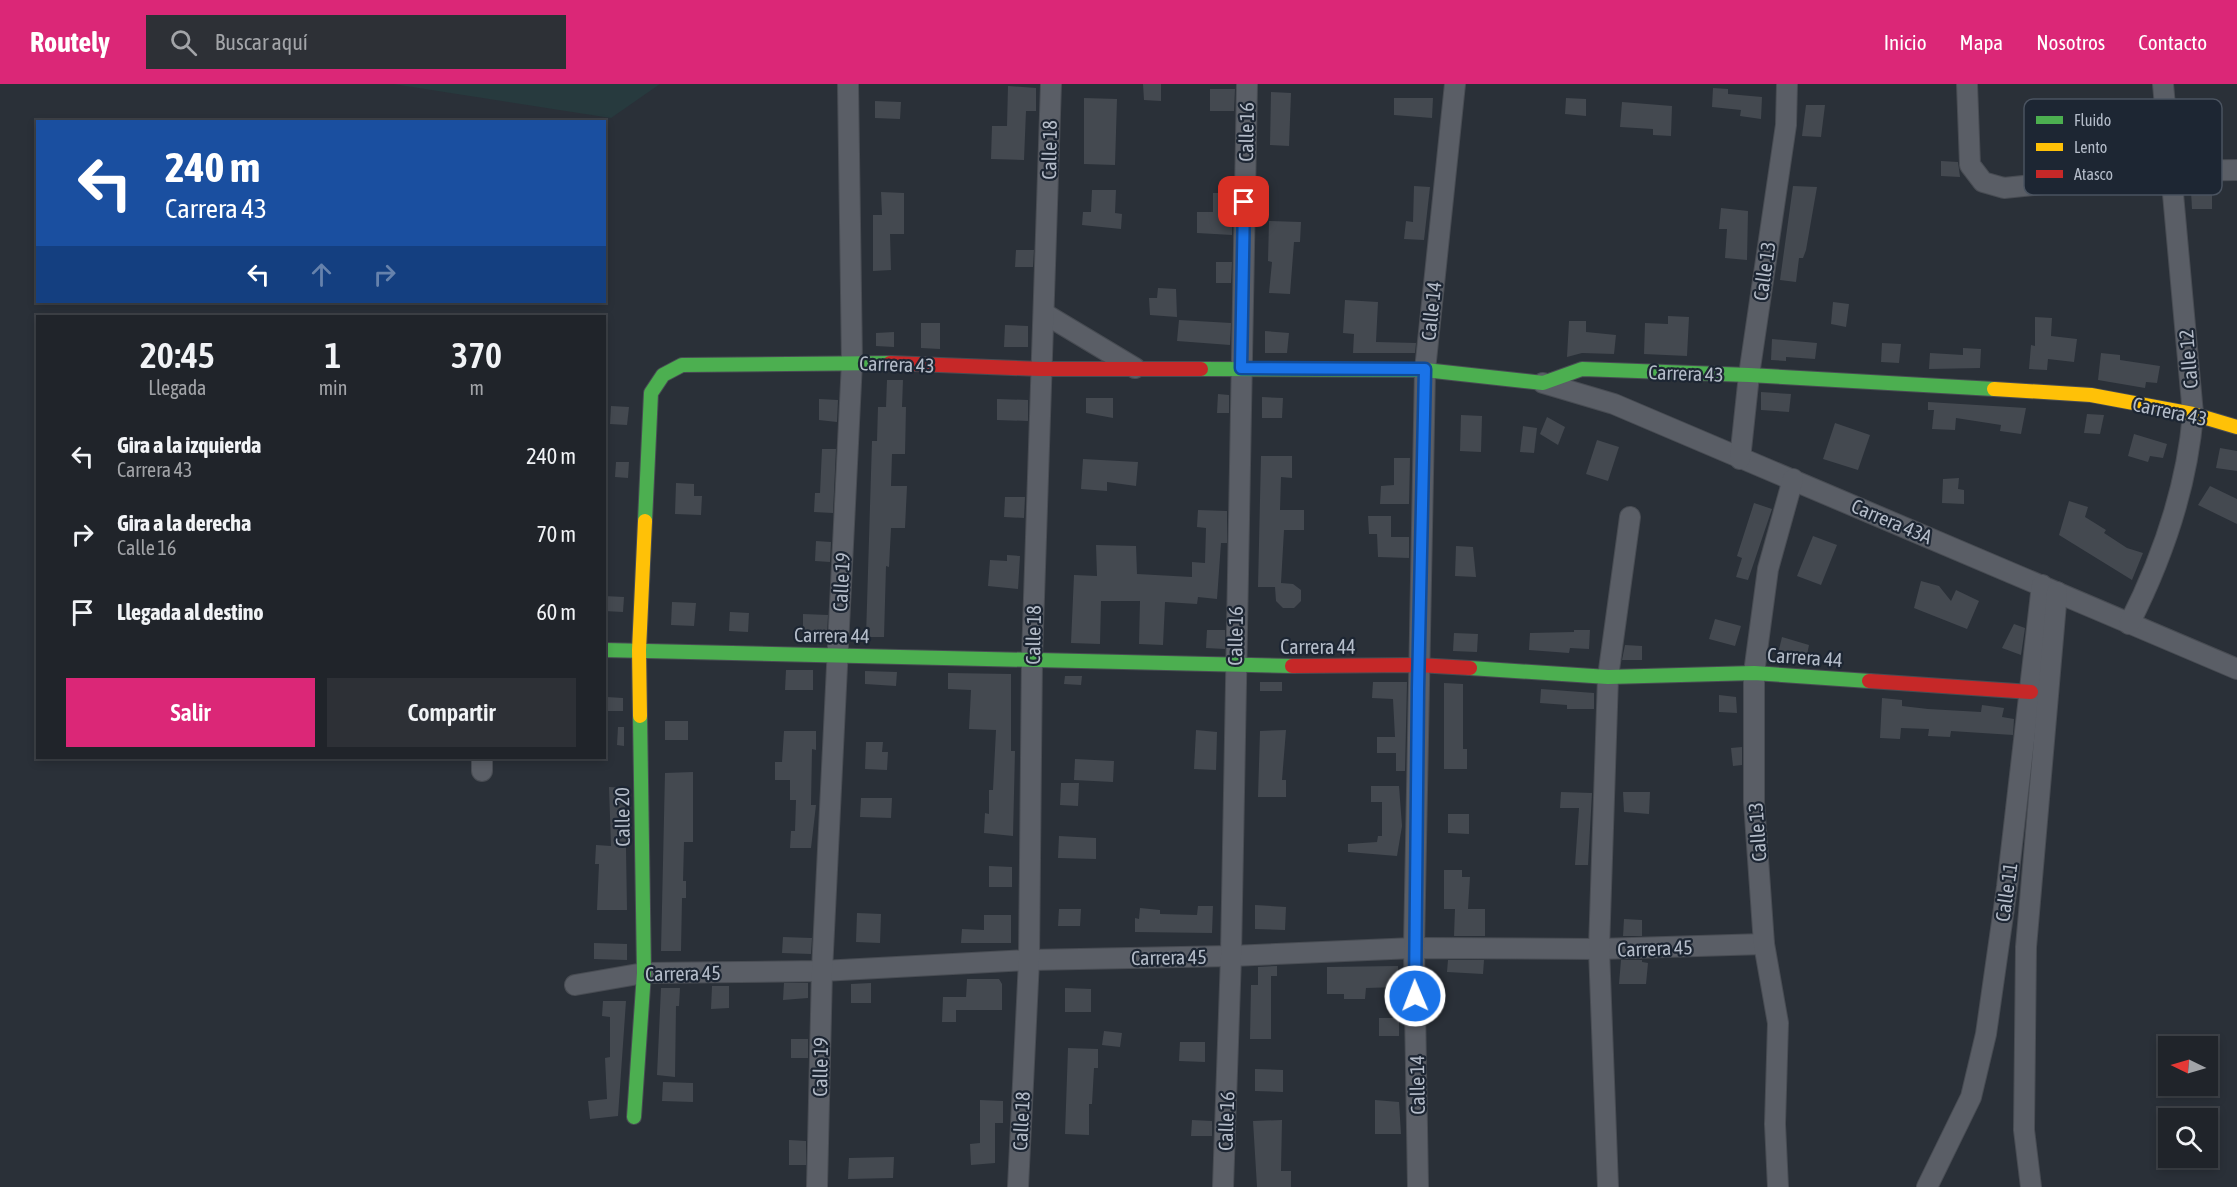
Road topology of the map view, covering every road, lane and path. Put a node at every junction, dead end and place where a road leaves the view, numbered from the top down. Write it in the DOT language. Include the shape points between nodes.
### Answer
graph roads {
  1 [pos="848,84"];
  2 [pos="1051,84"];
  3 [pos="1246,84"];
  4 [pos="1455,84"];
  5 [pos="1786,84"];
  6 [pos="1968,84"];
  7 [pos="2163,84"];
  8 [pos="2164,99"];
  9 [pos="2222,170"];
  10 [pos="2237,170"];
  11 [pos="2024,186"];
  12 [pos="2172,195"];
  13 [pos="1045,314"];
  14 [pos="852,362"];
  15 [pos="1135,368"];
  16 [pos="1241,368"];
  17 [pos="1040,369"];
  18 [pos="1425,369"];
  19 [pos="663,375"];
  20 [pos="1749,375"];
  21 [pos="1543,383"];
  22 [pos="2193,414"];
  23 [pos="2237,427"];
  24 [pos="1740,459"];
  25 [pos="1793,479"];
  26 [pos="1630,517"];
  27 [pos="2049,589"];
  28 [pos="2128,624"];
  29 [pos="606,650"];
  30 [pos="639,650"];
  31 [pos="838,655"];
  32 [pos="1032,658"];
  33 [pos="1418,665"];
  34 [pos="1235,666"];
  35 [pos="2237,669"];
  36 [pos="1754,673"];
  37 [pos="1608,677"];
  38 [pos="2031,692"];
  39 [pos="1764,944"];
  40 [pos="1414,948"];
  41 [pos="1599,949"];
  42 [pos="1231,956"];
  43 [pos="1029,960"];
  44 [pos="822,972"];
  45 [pos="644,973"];
  46 [pos="575,985"];
  47 [pos="634,1117"];
  48 [pos="818,1187"];
  49 [pos="1018,1187"];
  50 [pos="1223,1187"];
  51 [pos="1419,1187"];
  52 [pos="1608,1187"];
  53 [pos="1778,1187"];
  54 [pos="1927,1187"];
  55 [pos="2031,1187"];
  1 -- 14 [label="street, Calle 19"];
  2 -- 13 [label="street, Calle 18"];
  3 -- 16 [label="street, Calle 16"];
  4 -- 18 [label="street, Calle 14"];
  5 -- 20 [label="street, Calle 13" via="1786,125"];
  6 -- 11 [label="street" via="1970,165 1983,182 2004,188"];
  7 -- 8 [label="street, Calle 12"];
  9 -- 10 [label="street"];
  12 -- 22 [label="street, Calle 12"];
  13 -- 15 [label="street"];
  13 -- 17 [label="street, Calle 18"];
  14 -- 17 [label="street, Carrera 43"];
  14 -- 19 [label="street, Carrera 43" via="682,365"];
  14 -- 31 [label="street, Calle 19"];
  15 -- 16 [label="street, Carrera 43"];
  15 -- 17 [label="street, Carrera 43"];
  16 -- 18 [label="street, Carrera 43"];
  16 -- 34 [label="street, Calle 16"];
  17 -- 32 [label="street, Calle 18"];
  18 -- 21 [label="street, Carrera 43"];
  18 -- 33 [label="street, Calle 14"];
  19 -- 30 [label="street, Calle 20" via="651,393"];
  20 -- 21 [label="street, Carrera 43" via="1582,369"];
  20 -- 22 [label="street, Carrera 43" via="2091,395"];
  20 -- 24 [label="street, Calle 13"];
  21 -- 24 [label="street, Carrera 43A" via="1614,404"];
  22 -- 23 [label="street, Carrera 43"];
  22 -- 28 [label="street, Calle 12" via="2189,458 2153,577"];
  24 -- 25 [label="street, Carrera 43A"];
  25 -- 27 [label="street, Carrera 43A"];
  25 -- 36 [label="street, Calle 13" via="1768,569"];
  26 -- 37 [label="street"];
  27 -- 28 [label="street, Carrera 43A"];
  27 -- 38 [label="street, Calle 11"];
  27 -- 55 [label="street" via="2026,947 2024,1130"];
  28 -- 35 [label="street, Carrera 43A"];
  29 -- 30 [label="street, Carrera 44"];
  30 -- 31 [label="street, Carrera 44"];
  30 -- 45 [label="street, Calle 20"];
  31 -- 32 [label="street, Carrera 44"];
  31 -- 44 [label="street, Calle 19"];
  32 -- 34 [label="street, Carrera 44"];
  32 -- 43 [label="street, Calle 18"];
  33 -- 34 [label="street, Carrera 44"];
  33 -- 37 [label="street, Carrera 44"];
  33 -- 40 [label="street, Calle 14"];
  34 -- 42 [label="street, Calle 16"];
  36 -- 37 [label="street, Carrera 44"];
  36 -- 38 [label="street, Carrera 44"];
  36 -- 39 [label="street, Calle 13" via="1754,802"];
  37 -- 41 [label="street"];
  38 -- 54 [label="street, Calle 11" via="1986,1035 1971,1097"];
  39 -- 41 [label="street, Carrera 45"];
  39 -- 53 [label="street, Calle 13" via="1778,1023"];
  40 -- 41 [label="street, Carrera 45"];
  40 -- 42 [label="street, Carrera 45"];
  40 -- 51 [label="street, Calle 14"];
  41 -- 52 [label="street"];
  42 -- 43 [label="street, Carrera 45"];
  42 -- 50 [label="street, Calle 16"];
  43 -- 44 [label="street, Carrera 45"];
  43 -- 49 [label="street, Calle 18"];
  44 -- 45 [label="street, Carrera 45"];
  44 -- 48 [label="street, Calle 19"];
  45 -- 46 [label="street, Carrera 45"];
  45 -- 47 [label="street, Calle 20"];
}
